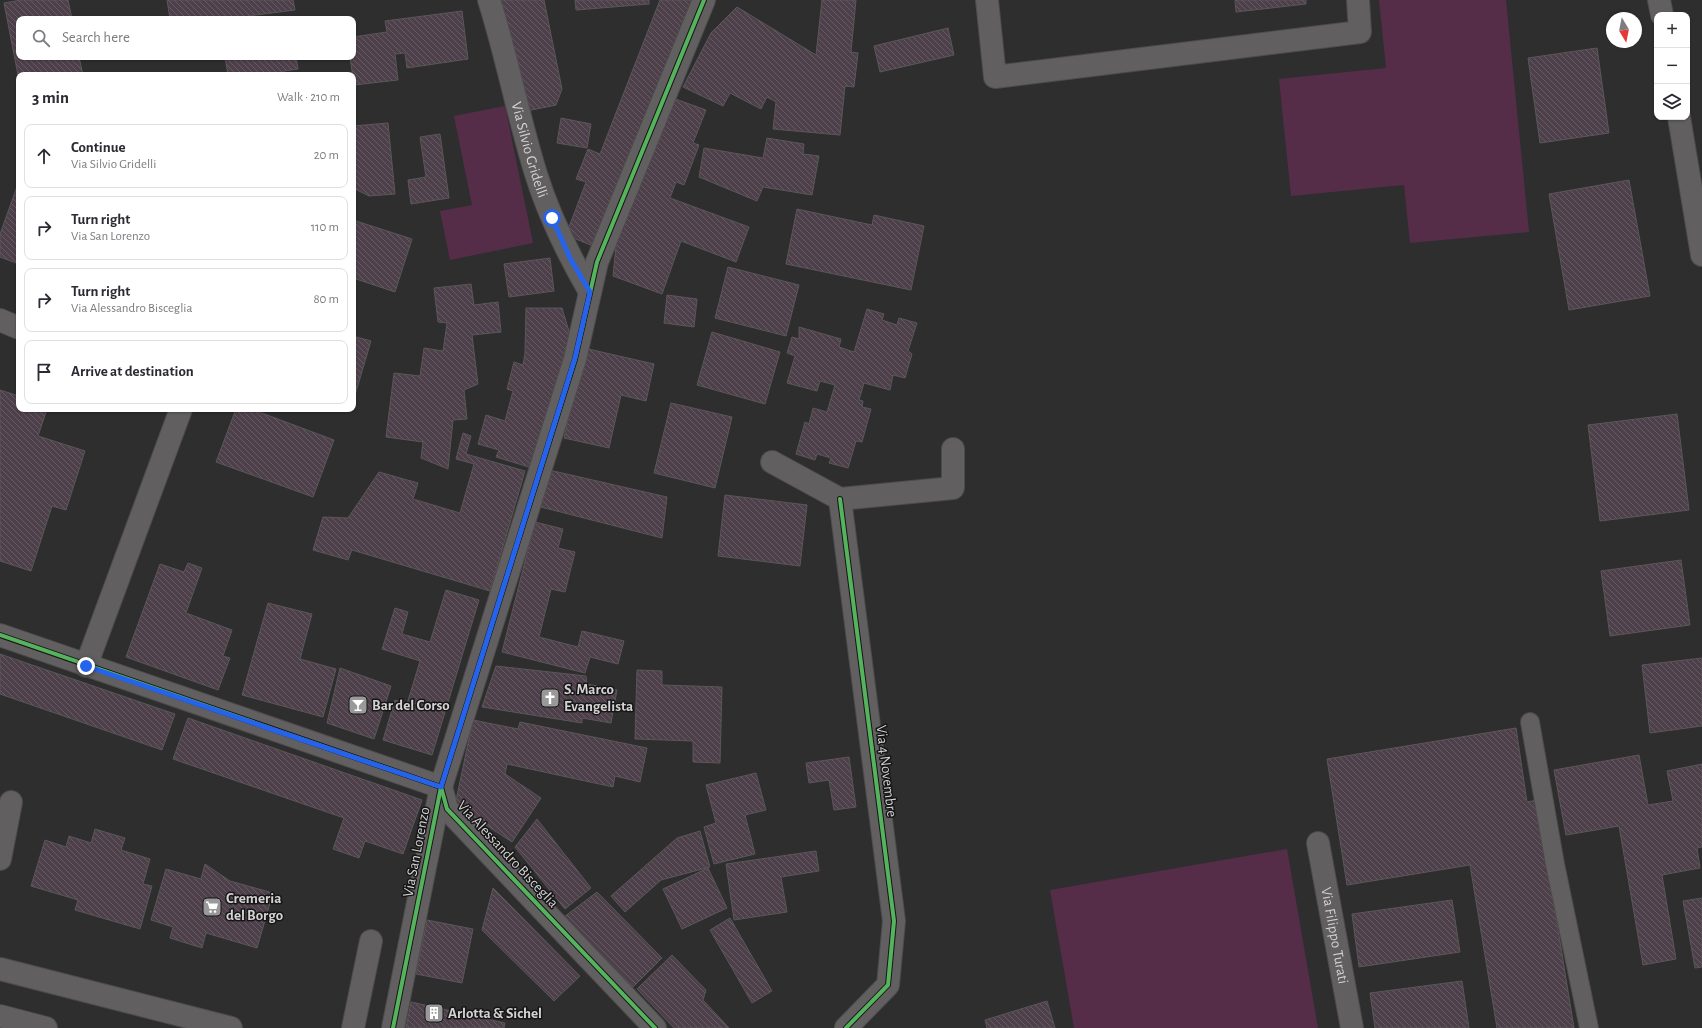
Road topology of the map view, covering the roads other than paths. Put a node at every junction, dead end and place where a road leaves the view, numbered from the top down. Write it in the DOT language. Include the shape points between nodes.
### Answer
graph roads {
  1 [pos="489,0"];
  2 [pos="987,0"];
  3 [pos="1358,0"];
  4 [pos="1659,0"];
  5 [pos="706,1"];
  6 [pos="1661,12"];
  7 [pos="1680,120"];
  8 [pos="1702,255"];
  9 [pos="590,292"];
  10 [pos="0,320"];
  11 [pos="16,327"];
  12 [pos="180,412"];
  13 [pos="953,449"];
  14 [pos="772,462"];
  15 [pos="840,499"];
  16 [pos="0,635"];
  17 [pos="86,666"];
  18 [pos="1530,722"];
  19 [pos="441,787"];
  20 [pos="11,802"];
  21 [pos="1318,843"];
  22 [pos="0,859"];
  23 [pos="371,941"];
  24 [pos="0,969"];
  25 [pos="0,1016"];
  26 [pos="46,1028"];
  27 [pos="231,1028"];
  28 [pos="353,1028"];
  29 [pos="393,1028"];
  30 [pos="655,1028"];
  31 [pos="846,1028"];
  32 [pos="1352,1028"];
  33 [pos="1589,1028"];
  1 -- 9 [label="street, Via Silvio Gridelli" via="536,174 570,258"];
  2 -- 3 [label="street" via="995,76 1360,32"];
  4 -- 6 [label="street"];
  5 -- 9 [label="street, Via San Lorenzo" via="597,262"];
  7 -- 8 [label="street"];
  9 -- 19 [label="street, Via San Lorenzo" via="575,358"];
  10 -- 11 [label="street"];
  12 -- 17 [label="street"];
  13 -- 15 [label="street" via="954,488"];
  14 -- 15 [label="street"];
  15 -- 31 [label="street, Via 4 Novembre" via="894,921 888,985"];
  16 -- 17 [label="street"];
  17 -- 19 [label="street"];
  18 -- 33 [label="lane" via="1555,864"];
  19 -- 29 [label="street, Via San Lorenzo"];
  19 -- 30 [label="street, Via Alessandro Bisceglia" via="447,809"];
  20 -- 22 [label="street"];
  21 -- 32 [label="street, Via Filippo Turati"];
  23 -- 28 [label="street"];
  24 -- 27 [label="street"];
  25 -- 26 [label="street"];
}
